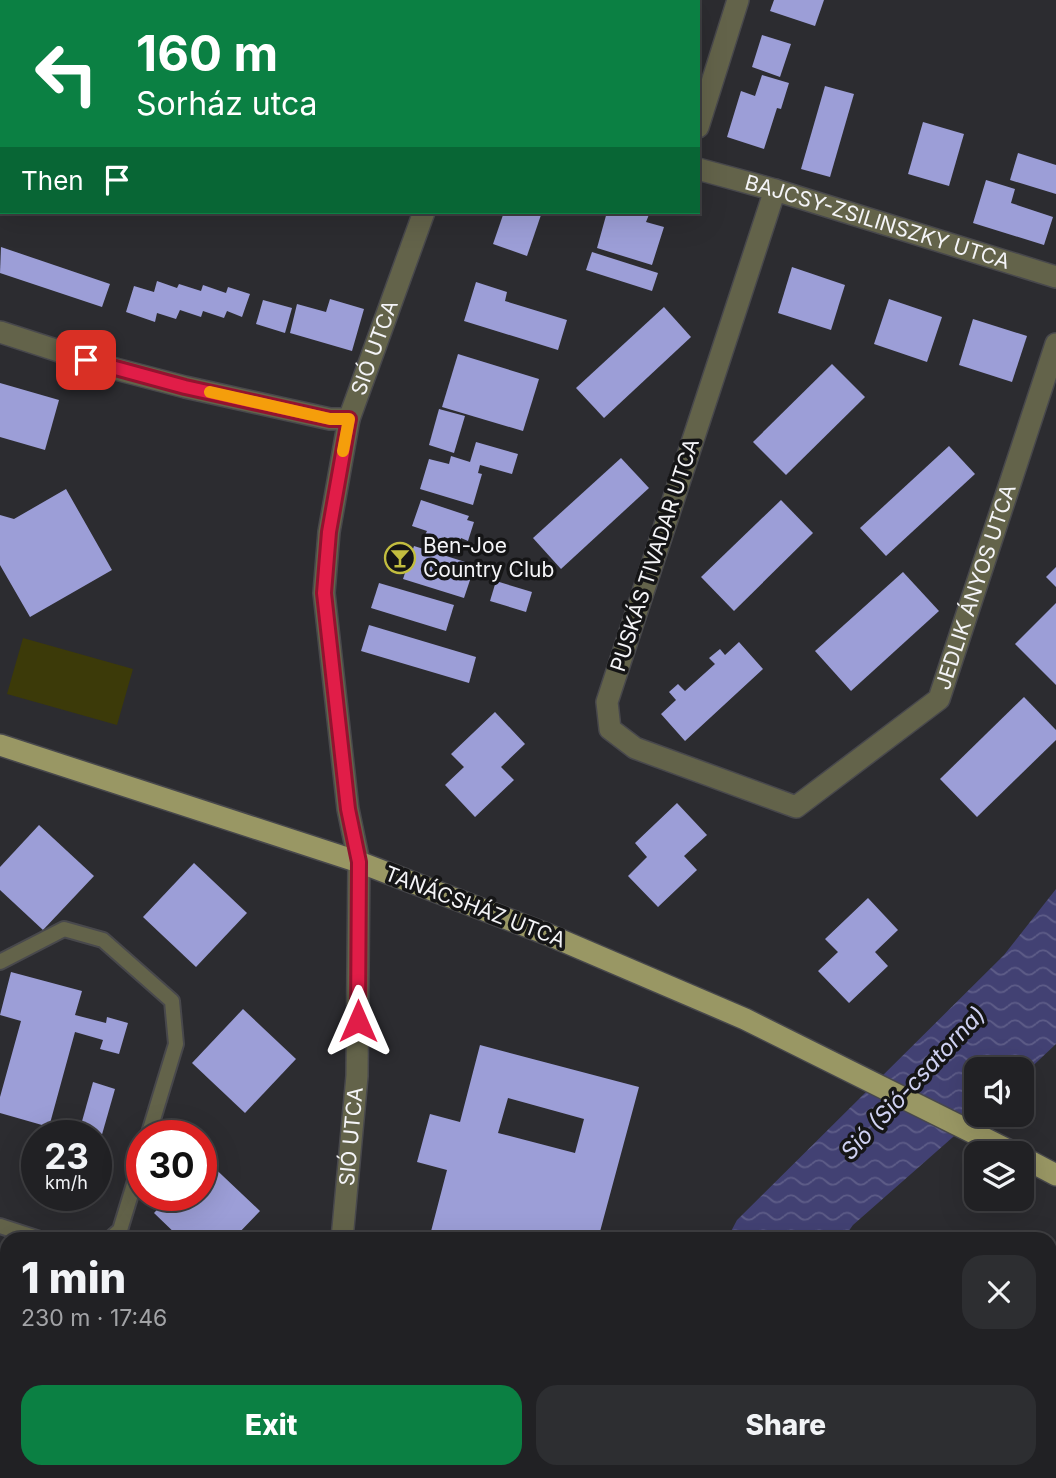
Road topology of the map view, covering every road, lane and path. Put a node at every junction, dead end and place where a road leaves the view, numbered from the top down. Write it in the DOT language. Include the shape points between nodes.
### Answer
graph roads {
  1 [pos="738,0"];
  2 [pos="700,121"];
  3 [pos="700,170"];
  4 [pos="775,190"];
  5 [pos="424,214"];
  6 [pos="1055,274"];
  7 [pos="0,332"];
  8 [pos="1056,344"];
  9 [pos="349,419"];
  10 [pos="0,745"];
  11 [pos="796,807"];
  12 [pos="359,862"];
  13 [pos="0,962"];
  14 [pos="153,1120"];
  15 [pos="990,1141"];
  16 [pos="1034,1163"];
  17 [pos="1056,1175"];
  18 [pos="126,1210"];
  19 [pos="0,1226"];
  20 [pos="18,1232"];
  21 [pos="118,1232"];
  22 [pos="343,1232"];
  1 -- 2 [label="street"];
  3 -- 4 [label="street, BAJCSY-ZSILINSZKY UTCA"];
  4 -- 6 [label="street, BAJCSY-ZSILINSZKY UTCA"];
  4 -- 11 [label="street, PUSKÁS TIVADAR UTCA" via="607,702 610,729 635,748"];
  5 -- 9 [label="street, SIÓ UTCA"];
  7 -- 9 [label="street" via="185,387 330,419"];
  8 -- 11 [label="street, JEDLIK ÁNYOS UTCA" via="939,699"];
  9 -- 12 [label="street, SIÓ UTCA" via="329,532 324,593 348,809"];
  10 -- 12 [label="main road, TANÁCSHÁZ UTCA"];
  12 -- 15 [label="main road, TANÁCSHÁZ UTCA" via="549,935 745,1019"];
  12 -- 22 [label="street, SIÓ UTCA" via="358,1076"];
  13 -- 14 [label="lane" via="64,929 103,940 172,1002 176,1044"];
  16 -- 17 [label="main road"];
  18 -- 21 [label="lane"];
  19 -- 20 [label="lane"];
}
